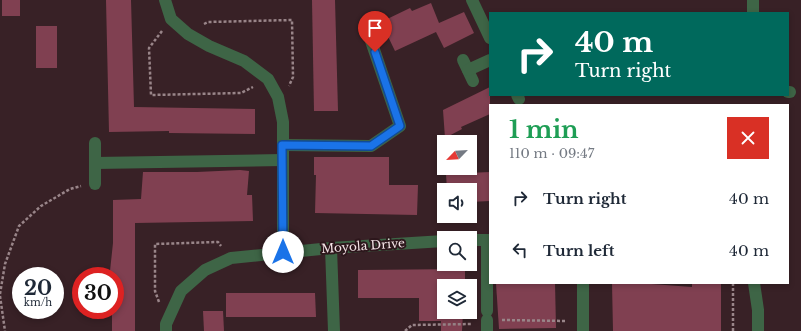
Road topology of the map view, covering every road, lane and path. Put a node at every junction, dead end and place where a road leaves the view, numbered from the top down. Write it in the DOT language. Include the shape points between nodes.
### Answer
graph roads {
  1 [pos="164,0"];
  2 [pos="472,0"];
  3 [pos="754,0"];
  4 [pos="753,12"];
  5 [pos="171,19"];
  6 [pos="188,34"];
  7 [pos="489,36"];
  8 [pos="370,38"];
  9 [pos="489,60"];
  10 [pos="468,70"];
  11 [pos="268,79"];
  12 [pos="280,104"];
  13 [pos="95,143"];
  14 [pos="282,145"];
  15 [pos="282,160"];
  16 [pos="95,163"];
  17 [pos="95,184"];
  18 [pos="477,240"];
  19 [pos="488,240"];
  20 [pos="437,241"];
  21 [pos="331,248"];
  22 [pos="283,252"];
  23 [pos="230,258"];
  24 [pos="583,284"];
  25 [pos="733,284"];
  26 [pos="754,284"];
  27 [pos="0,295"];
  28 [pos="0,304"];
  29 [pos="2,310"];
  30 [pos="0,314"];
  31 [pos="487,321"];
  32 [pos="166,327"];
  33 [pos="4,331"];
  34 [pos="334,331"];
  35 [pos="583,331"];
  36 [pos="733,331"];
  37 [pos="758,331"];
  1 -- 5 [label="street"];
  2 -- 7 [label="street"];
  3 -- 4 [label="street"];
  5 -- 6 [label="street"];
  5 -- 11 [label="path" via="149,48 150,95 241,93"];
  6 -- 11 [label="street" via="244,61"];
  6 -- 12 [label="path" via="208,22 292,20 293,77"];
  8 -- 14 [label="street" via="400,126 371,146"];
  9 -- 10 [label="street"];
  11 -- 12 [label="street"];
  12 -- 14 [label="street" via="283,122"];
  13 -- 16 [label="street"];
  14 -- 15 [label="street"];
  15 -- 16 [label="street"];
  15 -- 22 [label="street"];
  16 -- 17 [label="street"];
  17 -- 27 [label="path" via="70,189 41,206 18,226 5,264"];
  18 -- 19 [label="street"];
  19 -- 31 [label="street"];
  20 -- 21 [label="street, Moyola Drive"];
  21 -- 22 [label="street, Moyola Drive"];
  21 -- 34 [label="street"];
  22 -- 23 [label="street, Moyola Drive"];
  23 -- 32 [label="street, Moyola Drive" via="205,270 181,291"];
  23 -- 32 [label="path" via="218,242 155,244 155,291"];
  24 -- 35 [label="street"];
  25 -- 36 [label="path"];
  26 -- 37 [label="street"];
  27 -- 29 [label="path"];
  28 -- 29 [label="path"];
  29 -- 30 [label="path"];
  29 -- 33 [label="path"];
}
